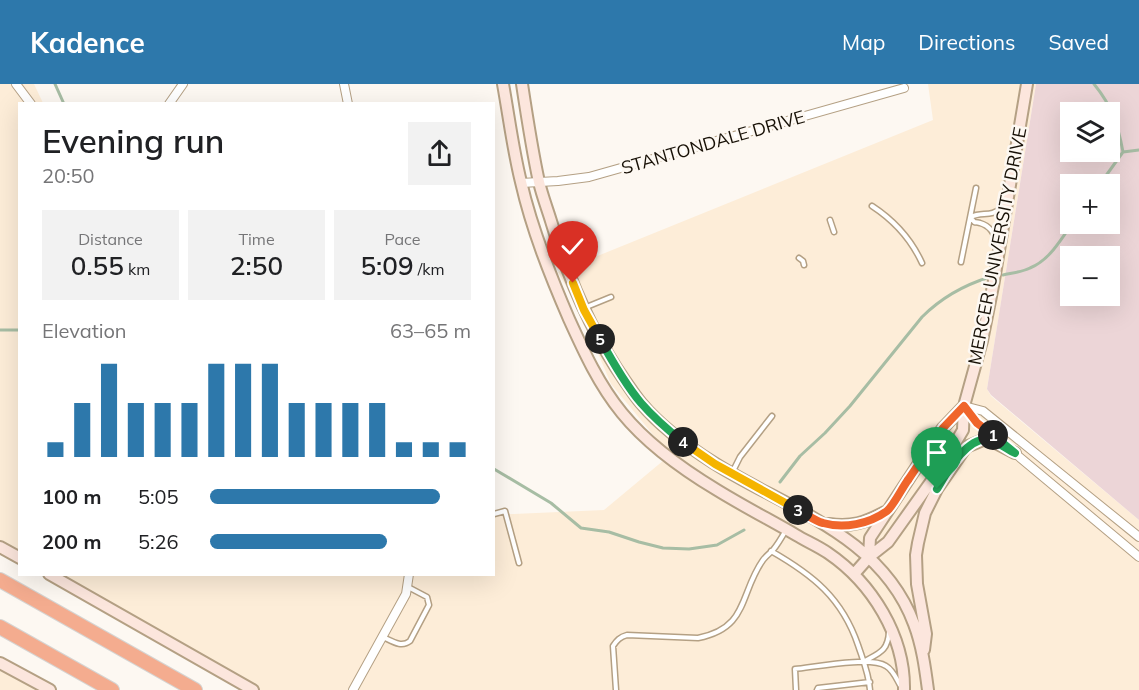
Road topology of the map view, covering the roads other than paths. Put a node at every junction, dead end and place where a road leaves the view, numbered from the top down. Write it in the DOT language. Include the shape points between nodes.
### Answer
graph roads {
  1 [pos="16,84"];
  2 [pos="183,84"];
  3 [pos="344,84"];
  4 [pos="503,84"];
  5 [pos="522,84"];
  6 [pos="1027,84"];
  7 [pos="904,88"];
  8 [pos="30,102"];
  9 [pos="170,102"];
  10 [pos="348,102"];
  11 [pos="521,183"];
  12 [pos="539,183"];
  13 [pos="976,188"];
  14 [pos="1007,201"];
  15 [pos="872,206"];
  16 [pos="970,218"];
  17 [pos="830,220"];
  18 [pos="834,232"];
  19 [pos="999,248"];
  20 [pos="799,258"];
  21 [pos="961,262"];
  22 [pos="922,263"];
  23 [pos="804,265"];
  24 [pos="611,297"];
  25 [pos="583,308"];
  26 [pos="964,406"];
  27 [pos="772,416"];
  28 [pos="1015,453"];
  29 [pos="732,473"];
  30 [pos="888,510"];
  31 [pos="495,514"];
  32 [pos="822,523"];
  33 [pos="787,530"];
  34 [pos="1139,537"];
  35 [pos="0,547"];
  36 [pos="771,551"];
  37 [pos="18,557"];
  38 [pos="869,557"];
  39 [pos="1139,557"];
  40 [pos="519,562"];
  41 [pos="854,574"];
  42 [pos="53,576"];
  43 [pos="409,576"];
  44 [pos="0,580"];
  45 [pos="407,587"];
  46 [pos="887,619"];
  47 [pos="0,627"];
  48 [pos="383,636"];
  49 [pos="924,657"];
  50 [pos="864,662"];
  51 [pos="0,663"];
  52 [pos="870,682"];
  53 [pos="50,690"];
  54 [pos="112,690"];
  55 [pos="195,690"];
  56 [pos="253,690"];
  57 [pos="353,690"];
  58 [pos="616,690"];
  59 [pos="796,690"];
  60 [pos="818,690"];
  61 [pos="870,690"];
  62 [pos="903,690"];
  63 [pos="928,690"];
  1 -- 8 [label="street"];
  2 -- 9 [label="street"];
  3 -- 10 [label="street"];
  4 -- 11 [label="main road"];
  5 -- 12 [label="main road"];
  6 -- 14 [label="main road, MERCER UNIVERSITY DRIVE"];
  7 -- 12 [label="street, STANTONDALE DRIVE" via="589,177"];
  11 -- 12 [label="street, STANTONDALE DRIVE"];
  11 -- 33 [label="main road" via="546,266 586,359 609,396 645,438 670,459"];
  12 -- 25 [label="main road"];
  13 -- 16 [label="lane"];
  14 -- 16 [label="lane" via="999,211"];
  14 -- 19 [label="main road, MERCER UNIVERSITY DRIVE"];
  15 -- 22 [label="lane" via="900,228"];
  16 -- 19 [label="lane" via="994,233"];
  16 -- 21 [label="lane"];
  17 -- 18 [label="lane"];
  19 -- 26 [label="main road, MERCER UNIVERSITY DRIVE" via="982,341"];
  20 -- 23 [label="lane"];
  24 -- 25 [label="lane"];
  25 -- 29 [label="main road" via="640,402 685,444"];
  26 -- 28 [label="street" via="977,423"];
  26 -- 30 [label="main road, MERCER UNIVERSITY DRIVE" via="943,428"];
  26 -- 34 [label="street" via="983,411"];
  26 -- 38 [label="main road, MERCER UNIVERSITY DRIVE" via="963,430 944,462 888,542"];
  27 -- 29 [label="lane"];
  28 -- 39 [label="street"];
  28 -- 49 [label="main road" via="990,440 966,447 925,513 916,555 926,634"];
  29 -- 32 [label="main road"];
  30 -- 32 [label="main road" via="856,524"];
  30 -- 38 [label="main road, MERCER UNIVERSITY DRIVE" via="870,538"];
  31 -- 40 [label="lane" via="505,511"];
  32 -- 38 [label="main road"];
  33 -- 36 [label="lane"];
  33 -- 41 [label="main road" via="828,553"];
  35 -- 37 [label="main road"];
  36 -- 50 [label="lane" via="811,576 839,605"];
  36 -- 58 [label="lane" via="737,616 720,631 698,638 627,635 616,640 612,646"];
  38 -- 41 [label="main road, MERCER UNIVERSITY DRIVE"];
  38 -- 49 [label="main road" via="897,591 914,622"];
  41 -- 46 [label="main road"];
  42 -- 56 [label="main road"];
  43 -- 45 [label="street"];
  44 -- 55 [label="highway"];
  45 -- 48 [label="street"];
  45 -- 48 [label="lane" via="428,597 429,605 406,644"];
  46 -- 50 [label="lane" via="888,643"];
  46 -- 62 [label="main road" via="899,652"];
  47 -- 54 [label="highway"];
  48 -- 57 [label="street"];
  49 -- 63 [label="main road"];
  50 -- 52 [label="lane"];
  50 -- 59 [label="lane" via="795,669"];
  50 -- 62 [label="lane" via="884,665 895,674"];
  51 -- 53 [label="main road"];
  52 -- 60 [label="lane"];
  52 -- 61 [label="lane"];
}
